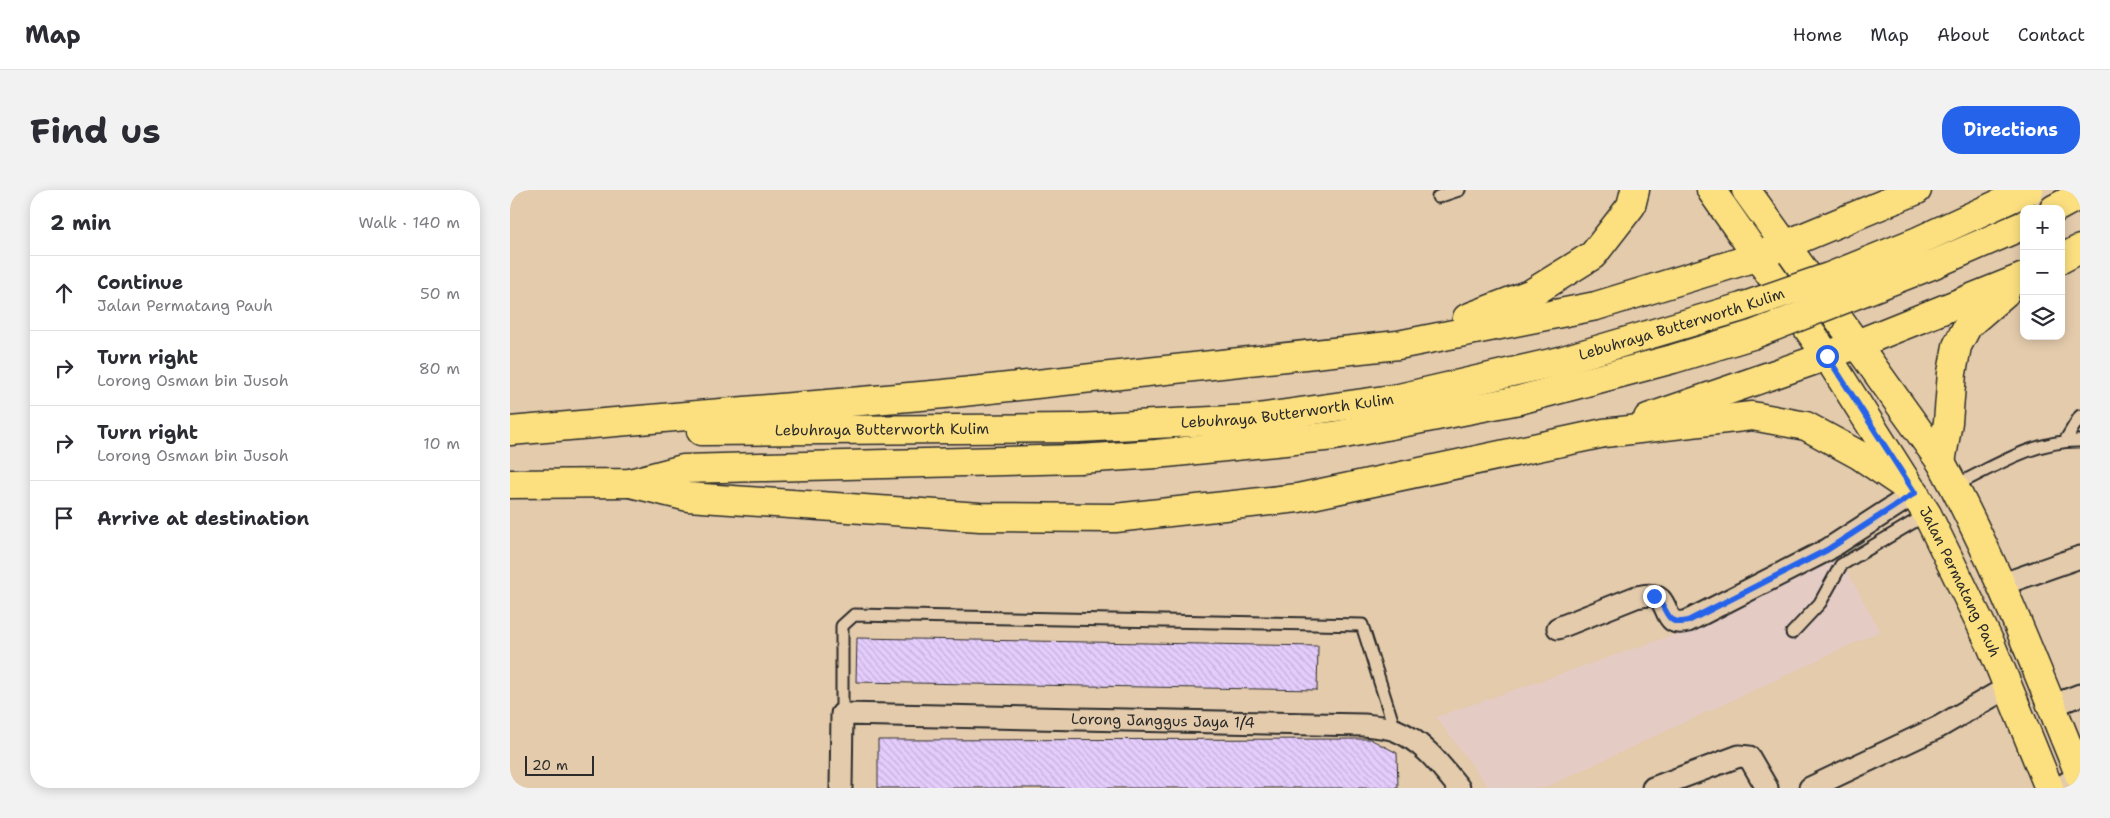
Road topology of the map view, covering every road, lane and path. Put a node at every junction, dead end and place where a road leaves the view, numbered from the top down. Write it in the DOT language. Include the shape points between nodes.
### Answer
graph roads {
  1 [pos="1459,190"];
  2 [pos="1635,190"];
  3 [pos="1711,190"];
  4 [pos="1746,190"];
  5 [pos="1917,190"];
  6 [pos="2029,190"];
  7 [pos="2080,195"];
  8 [pos="1438,197"];
  9 [pos="2061,205"];
  10 [pos="2020,227"];
  11 [pos="1786,246"];
  12 [pos="2080,249"];
  13 [pos="1756,257"];
  14 [pos="2065,257"];
  15 [pos="2020,278"];
  16 [pos="2020,280"];
  17 [pos="1858,344"];
  18 [pos="1398,345"];
  19 [pos="1827,356"];
  20 [pos="2080,416"];
  21 [pos="510,432"];
  22 [pos="1604,433"];
  23 [pos="2065,441"];
  24 [pos="2080,441"];
  25 [pos="1941,462"];
  26 [pos="630,483"];
  27 [pos="510,484"];
  28 [pos="1954,486"];
  29 [pos="1921,504"];
  30 [pos="2080,557"];
  31 [pos="2000,584"];
  32 [pos="1558,628"];
  33 [pos="1792,634"];
  34 [pos="2008,686"];
  35 [pos="2080,694"];
  36 [pos="2051,706"];
  37 [pos="842,714"];
  38 [pos="1395,730"];
  39 [pos="2080,776"];
  40 [pos="841,788"];
  41 [pos="1459,788"];
  42 [pos="1653,788"];
  43 [pos="1767,788"];
  44 [pos="1810,788"];
  45 [pos="2049,788"];
  46 [pos="2059,788"];
  1 -- 8 [label="lane"];
  2 -- 18 [label="main road" via="1631,206 1593,255 1532,293"];
  3 -- 13 [label="main road, Jalan Permatang Pauh"];
  4 -- 11 [label="main road"];
  5 -- 11 [label="main road"];
  6 -- 21 [label="main road, Lebuhraya Butterworth Kulim, bridge" via="1918,241 1742,307 1560,361 1399,398 1251,419 1078,428"];
  7 -- 9 [label="main road"];
  10 -- 26 [label="main road, Lebuhraya Butterworth Kulim, bridge" via="1932,265 1752,335 1519,400 1334,436 1078,459 683,469"];
  11 -- 13 [label="main road"];
  11 -- 17 [label="main road"];
  12 -- 14 [label="main road"];
  13 -- 18 [label="main road" via="1596,306"];
  13 -- 19 [label="main road, Jalan Permatang Pauh"];
  15 -- 17 [label="main road"];
  16 -- 25 [label="main road" via="1968,325 1957,346"];
  17 -- 19 [label="main road"];
  17 -- 25 [label="main road"];
  18 -- 21 [label="main road" via="944,394"];
  19 -- 22 [label="main road"];
  19 -- 29 [label="main road, Jalan Permatang Pauh"];
  20 -- 23 [label="lane"];
  22 -- 26 [label="main road" via="1298,498 1115,518 980,517 688,497"];
  22 -- 29 [label="main road" via="1752,416 1806,426 1859,455"];
  23 -- 24 [label="lane"];
  23 -- 28 [label="lane" via="2034,447"];
  25 -- 28 [label="main road"];
  26 -- 27 [label="main road, Lebuhraya Butterworth Kulim"];
  28 -- 31 [label="main road"];
  29 -- 32 [label="street" via="1688,621 1670,618 1660,599 1647,595"];
  29 -- 33 [label="lane" via="1842,565 1820,604"];
  29 -- 34 [label="main road, Jalan Permatang Pauh"];
  30 -- 31 [label="street"];
  31 -- 36 [label="main road"];
  34 -- 44 [label="street" via="1939,726"];
  34 -- 45 [label="main road, Jalan Permatang Pauh"];
  35 -- 36 [label="street"];
  36 -- 39 [label="main road"];
  37 -- 38 [label="street, Lorong Janggus Jaya 1/4" via="1364,725"];
  37 -- 38 [label="lane" via="842,626 854,615 1362,625"];
  37 -- 40 [label="street"];
  38 -- 41 [label="street, Lorong Janggus Jaya 1/4" via="1434,758"];
  39 -- 46 [label="street"];
  42 -- 43 [label="street" via="1739,756 1749,757"];
}
